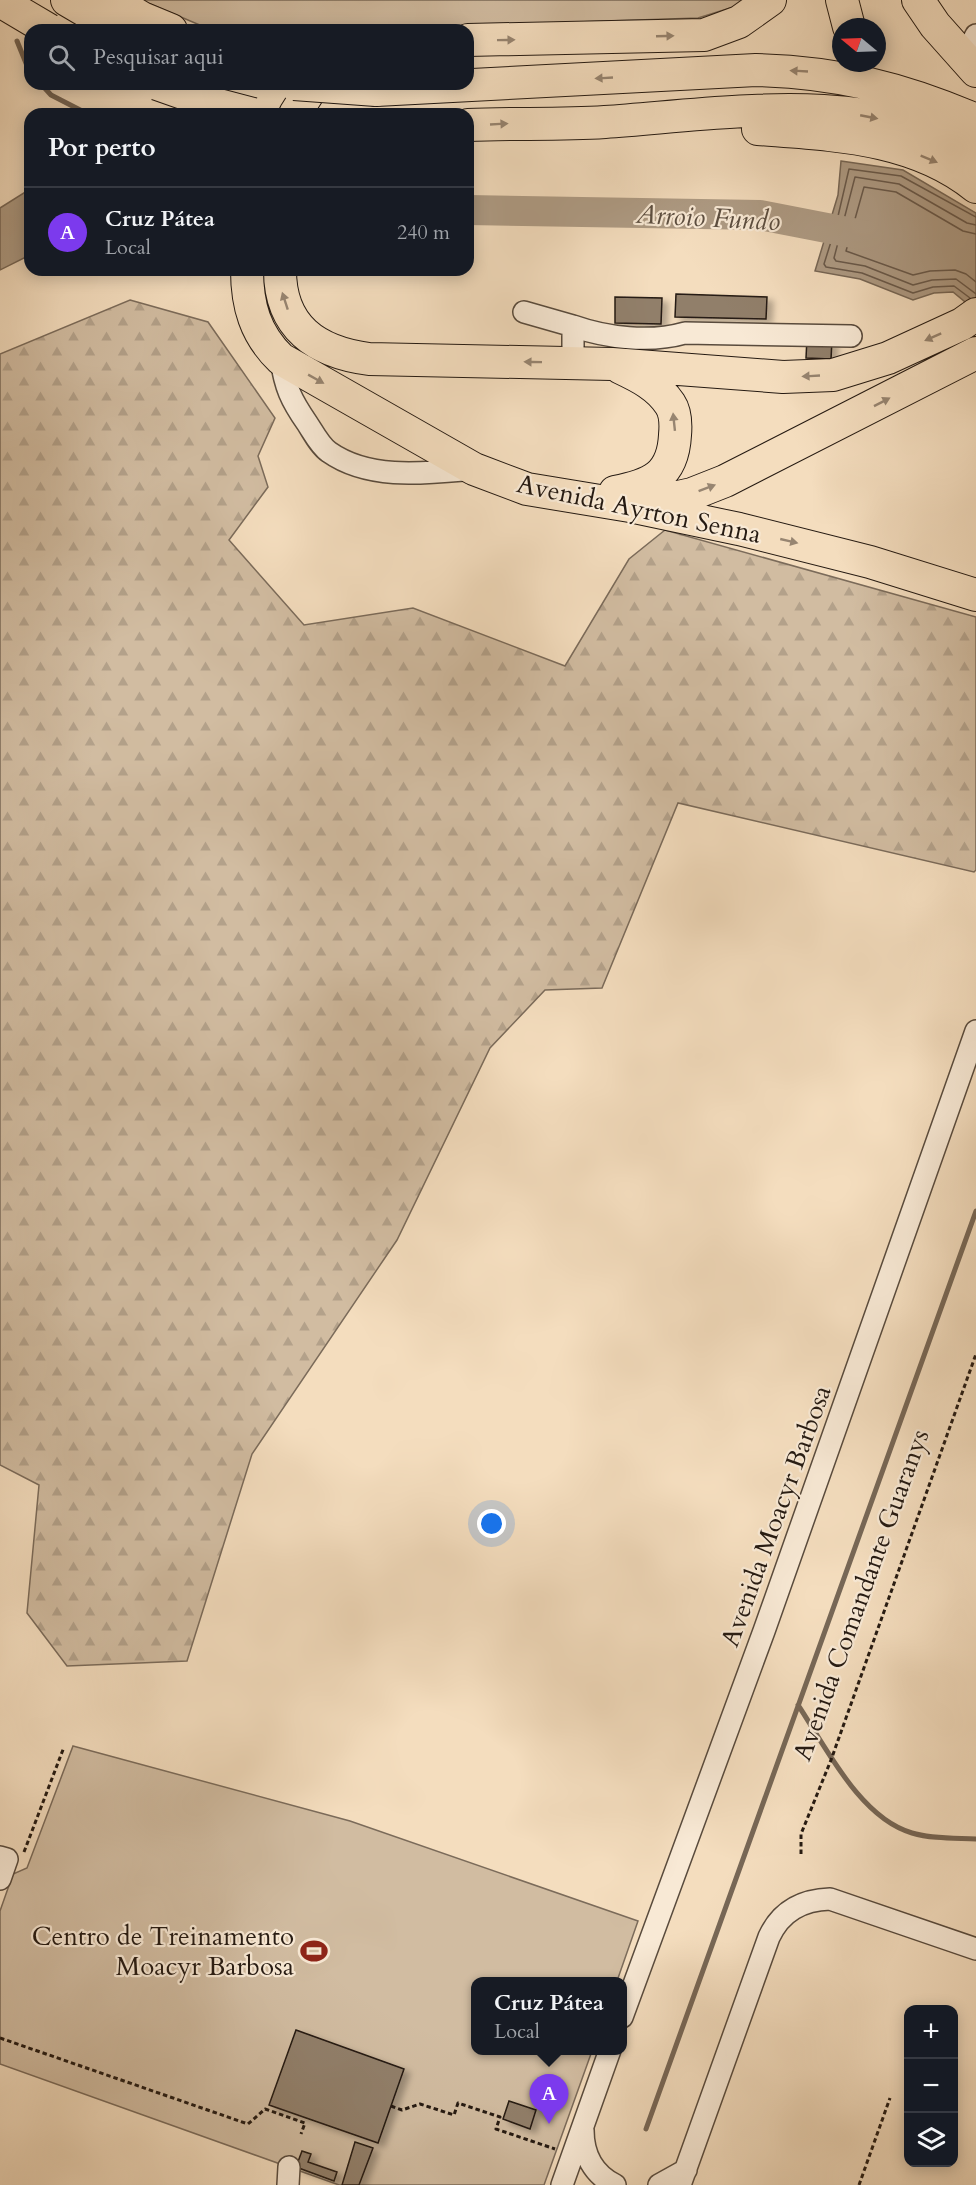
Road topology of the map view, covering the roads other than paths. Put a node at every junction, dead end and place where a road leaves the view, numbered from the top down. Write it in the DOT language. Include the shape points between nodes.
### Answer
graph roads {
  1 [pos="66,0"];
  2 [pos="112,0"];
  3 [pos="770,0"];
  4 [pos="842,0"];
  5 [pos="918,0"];
  6 [pos="0,1"];
  7 [pos="847,18"];
  8 [pos="40,24"];
  9 [pos="80,24"];
  10 [pos="108,24"];
  11 [pos="156,24"];
  12 [pos="474,40"];
  13 [pos="972,55"];
  14 [pos="886,69"];
  15 [pos="474,85"];
  16 [pos="174,90"];
  17 [pos="194,90"];
  18 [pos="311,90"];
  19 [pos="938,103"];
  20 [pos="224,108"];
  21 [pos="227,108"];
  22 [pos="299,108"];
  23 [pos="976,120"];
  24 [pos="601,122"];
  25 [pos="474,125"];
  26 [pos="976,152"];
  27 [pos="976,187"];
  28 [pos="247,276"];
  29 [pos="281,276"];
  30 [pos="524,312"];
  31 [pos="976,314"];
  32 [pos="573,326"];
  33 [pos="851,336"];
  34 [pos="976,353"];
  35 [pos="281,359"];
  36 [pos="573,363"];
  37 [pos="612,364"];
  38 [pos="474,469"];
  39 [pos="580,497"];
  40 [pos="630,506"];
  41 [pos="976,595"];
  42 [pos="976,1031"];
  43 [pos="976,1949"];
  44 [pos="627,2003"];
  45 [pos="608,2055"];
  46 [pos="583,2126"];
  47 [pos="683,2177"];
  48 [pos="562,2185"];
  49 [pos="615,2185"];
  50 [pos="659,2185"];
  1 -- 9 [label="highway"];
  1 -- 10 [label="highway"];
  2 -- 11 [label="highway"];
  12 -- 3 [label="highway, one-way" via="704,35 739,21"];
  4 -- 7 [label="highway"];
  5 -- 13 [label="highway" via="935,25"];
  6 -- 8 [label="highway, bridge"];
  14 -- 19 [label="highway"];
  19 -- 15 [label="highway, one-way, bridge" via="876,84 805,71 756,70"];
  16 -- 20 [label="highway, bridge"];
  17 -- 21 [label="highway"];
  18 -- 22 [label="highway"];
  19 -- 23 [label="highway"];
  25 -- 24 [label="highway, one-way"];
  24 -- 26 [label="highway, one-way" via="763,110 819,110 917,127"];
  24 -- 27 [label="highway, one-way" via="853,136 935,161"];
  28 -- 35 [label="highway, Avenida Ayrton Senna" via="250,309 257,329"];
  36 -- 29 [label="highway, one-way" via="369,359 334,352 298,329 285,303"];
  30 -- 32 [label="street"];
  31 -- 37 [label="highway, one-way" via="888,358 833,375 783,377"];
  32 -- 33 [label="street" via="622,337 672,337 685,333"];
  32 -- 36 [label="street"];
  40 -- 34 [label="highway, one-way" via="692,494 725,481"];
  35 -- 38 [label="highway, Avenida Ayrton Senna, one-way"];
  35 -- 38 [label="street" via="285,386 327,451 348,462 390,471 419,474"];
  36 -- 37 [label="highway"];
  39 -- 37 [label="highway, one-way" via="652,482 664,473 675,441 676,420 671,405 645,380"];
  38 -- 39 [label="highway, Avenida Ayrton Senna" via="527,489"];
  39 -- 40 [label="highway, Avenida Ayrton Senna"];
  40 -- 41 [label="highway, Avenida Ayrton Senna, one-way" via="823,549"];
  42 -- 44 [label="street, Avenida Moacyr Barbosa" via="764,1631"];
  43 -- 47 [label="street" via="830,1899 807,1901 790,1910 769,1937"];
  45 -- 46 [label="street"];
  46 -- 48 [label="street"];
  46 -- 49 [label="street" via="584,2145 591,2163"];
  47 -- 50 [label="street"];
}
